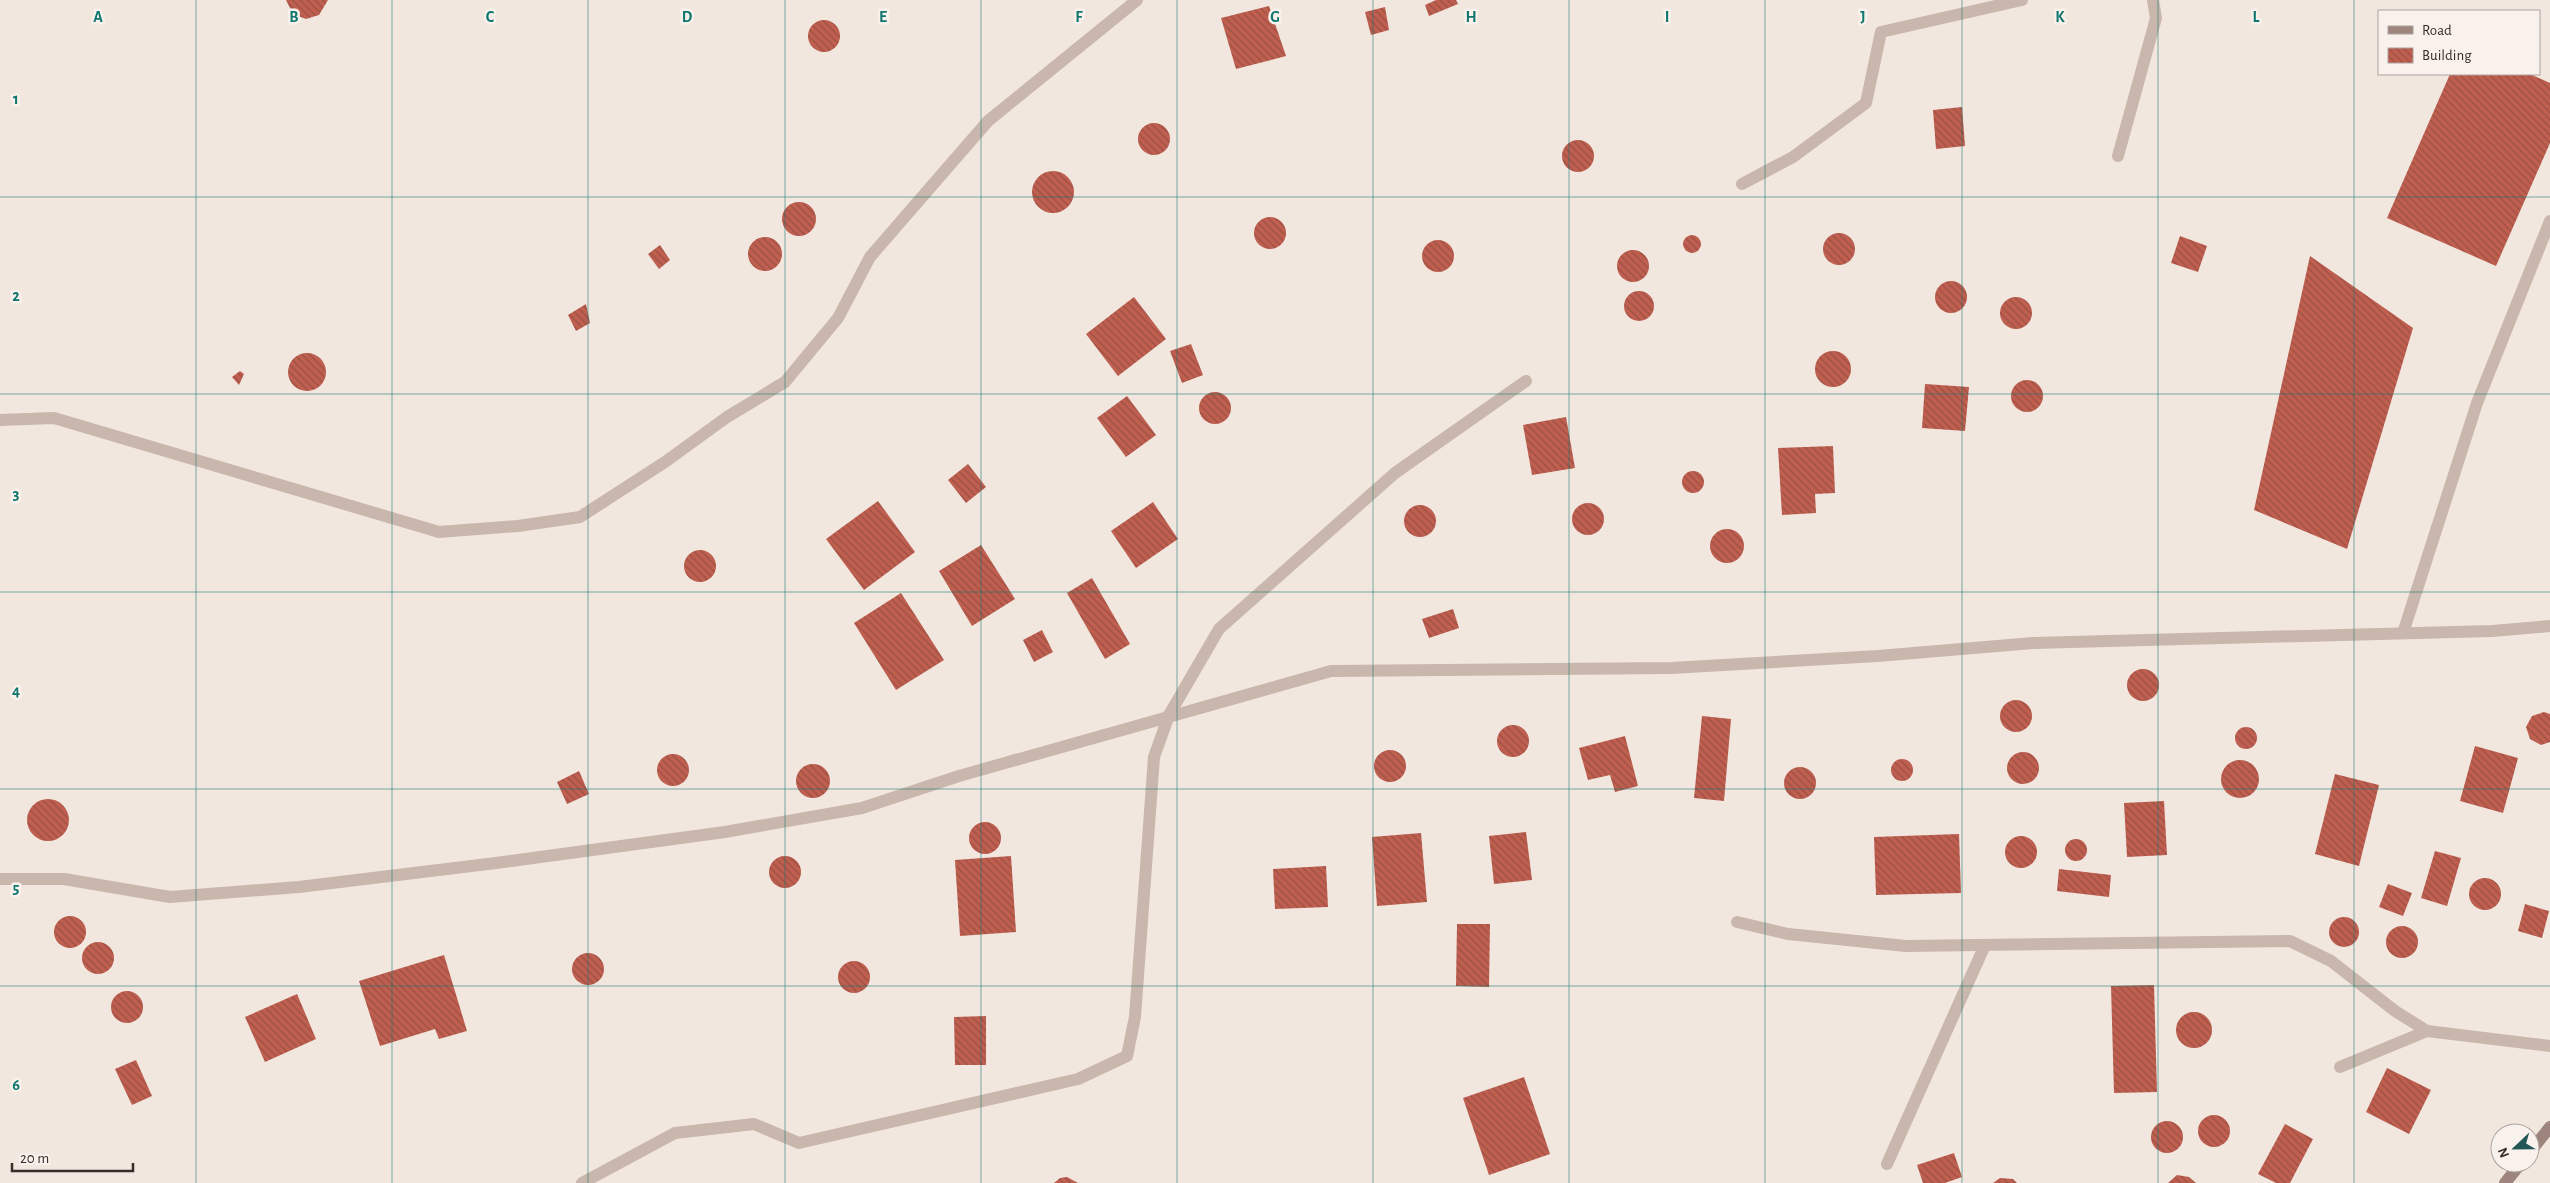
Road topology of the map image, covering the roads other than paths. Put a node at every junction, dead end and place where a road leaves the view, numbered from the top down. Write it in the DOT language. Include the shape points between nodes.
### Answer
graph roads {
  1 [pos="1137,0"];
  2 [pos="2022,0"];
  3 [pos="2152,0"];
  4 [pos="2118,156"];
  5 [pos="1742,184"];
  6 [pos="2550,221"];
  7 [pos="1526,381"];
  8 [pos="0,420"];
  9 [pos="2550,626"];
  10 [pos="2403,633"];
  11 [pos="1169,715"];
  12 [pos="0,879"];
  13 [pos="1737,922"];
  14 [pos="1985,945"];
  15 [pos="2427,1031"];
  16 [pos="2550,1046"];
  17 [pos="2340,1067"];
  18 [pos="2550,1127"];
  19 [pos="2540,1140"];
  20 [pos="1887,1164"];
  21 [pos="2513,1173"];
  22 [pos="582,1183"];
  23 [pos="2505,1183"];
  1 -- 8 [label="street" via="988,120 870,257 838,318 785,382 580,517 439,532 54,418"];
  2 -- 5 [label="street" via="1881,32 1866,103 1793,157"];
  3 -- 4 [label="street" via="2156,18"];
  6 -- 10 [label="street" via="2477,403"];
  7 -- 11 [label="street" via="1395,473 1220,629"];
  9 -- 10 [label="street"];
  10 -- 11 [label="street" via="2033,643 1671,668 1331,671"];
  11 -- 12 [label="street" via="959,776 862,808 715,833 329,883 170,897 64,879"];
  11 -- 22 [label="street" via="1154,757 1135,1017 1127,1056 1078,1079 799,1143 754,1124 675,1133"];
  13 -- 14 [label="street" via="1788,934 1906,946"];
  14 -- 15 [label="street" via="2290,941 2330,961 2394,1011"];
  14 -- 20 [label="street"];
  15 -- 16 [label="street"];
  15 -- 17 [label="street"];
  18 -- 19 [label="main road"];
  21 -- 23 [label="main road"];
}
